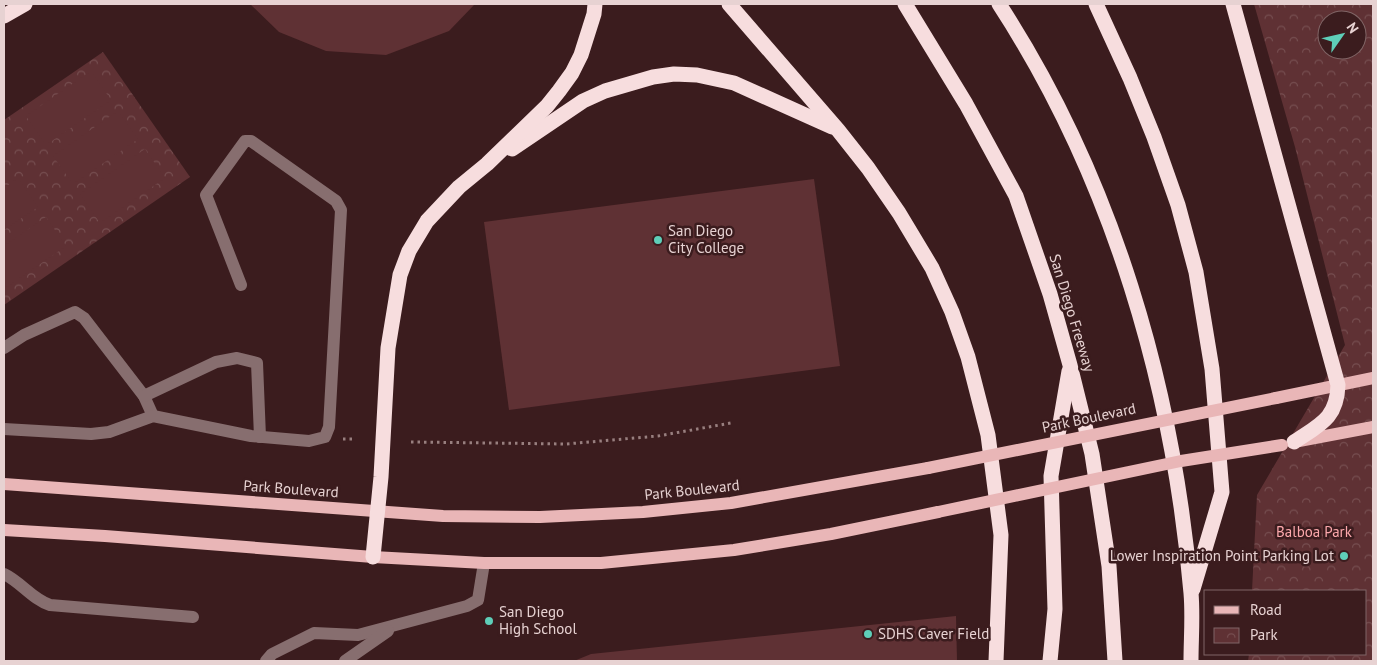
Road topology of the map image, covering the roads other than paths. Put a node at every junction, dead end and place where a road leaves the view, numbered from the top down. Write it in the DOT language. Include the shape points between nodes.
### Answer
graph roads {
  1 [pos="25,4"];
  2 [pos="595,4"];
  3 [pos="729,4"];
  4 [pos="905,4"];
  5 [pos="999,4"];
  6 [pos="1096,4"];
  7 [pos="1233,4"];
  8 [pos="4,16"];
  9 [pos="838,130"];
  10 [pos="487,164"];
  11 [pos="242,285"];
  12 [pos="4,348"];
  13 [pos="1070,365"];
  14 [pos="1373,378"];
  15 [pos="1338,385"];
  16 [pos="144,396"];
  17 [pos="153,416"];
  18 [pos="1373,427"];
  19 [pos="4,428"];
  20 [pos="260,436"];
  21 [pos="1288,443"];
  22 [pos="4,484"];
  23 [pos="378,512"];
  24 [pos="4,530"];
  25 [pos="373,557"];
  26 [pos="484,563"];
  27 [pos="4,574"];
  28 [pos="1191,595"];
  29 [pos="193,616"];
  30 [pos="396,625"];
  31 [pos="266,661"];
  32 [pos="345,661"];
  33 [pos="996,661"];
  34 [pos="1050,661"];
  35 [pos="1115,661"];
  36 [pos="1191,661"];
  1 -- 8 [label="highway"];
  2 -- 10 [label="highway" via="581,55 572,73 547,106"];
  3 -- 9 [label="highway"];
  4 -- 13 [label="highway, San Diego Freeway" via="966,104 1016,196 1050,294"];
  5 -- 28 [label="highway" via="1042,78 1093,183 1139,309 1171,447"];
  6 -- 28 [label="highway" via="1130,78 1178,205 1196,272 1212,369 1222,492"];
  7 -- 15 [label="highway"];
  9 -- 10 [label="highway" via="734,83 674,74 605,90"];
  9 -- 33 [label="highway" via="900,214 932,268 968,358 988,435 1001,535"];
  10 -- 23 [label="highway" via="426,221 400,275 388,348"];
  11 -- 20 [label="lane" via="206,195 245,141 251,141 336,201 341,210 330,427 325,437 309,441"];
  12 -- 16 [label="lane" via="24,335 75,312 84,318"];
  13 -- 34 [label="highway" via="1051,476 1055,608"];
  13 -- 35 [label="highway, San Diego Freeway" via="1092,454 1109,566"];
  14 -- 15 [label="main road, Park Boulevard"];
  15 -- 21 [label="highway" via="1334,411 1326,420"];
  15 -- 23 [label="main road, Park Boulevard, bridge" via="928,468 731,503 643,512 540,517"];
  16 -- 17 [label="lane"];
  16 -- 20 [label="lane" via="216,362 237,358 257,363"];
  17 -- 19 [label="lane" via="109,432 91,434"];
  17 -- 20 [label="lane"];
  18 -- 21 [label="main road"];
  21 -- 26 [label="main road, bridge" via="831,534 734,550 601,563"];
  22 -- 23 [label="main road, Park Boulevard"];
  23 -- 25 [label="highway"];
  24 -- 25 [label="main road"];
  25 -- 26 [label="main road"];
  26 -- 30 [label="lane" via="478,600 467,606"];
  27 -- 29 [label="lane" via="39,601 50,605"];
  28 -- 36 [label="highway"];
  30 -- 31 [label="lane" via="358,635 314,633 272,654"];
  30 -- 32 [label="lane"];
}
